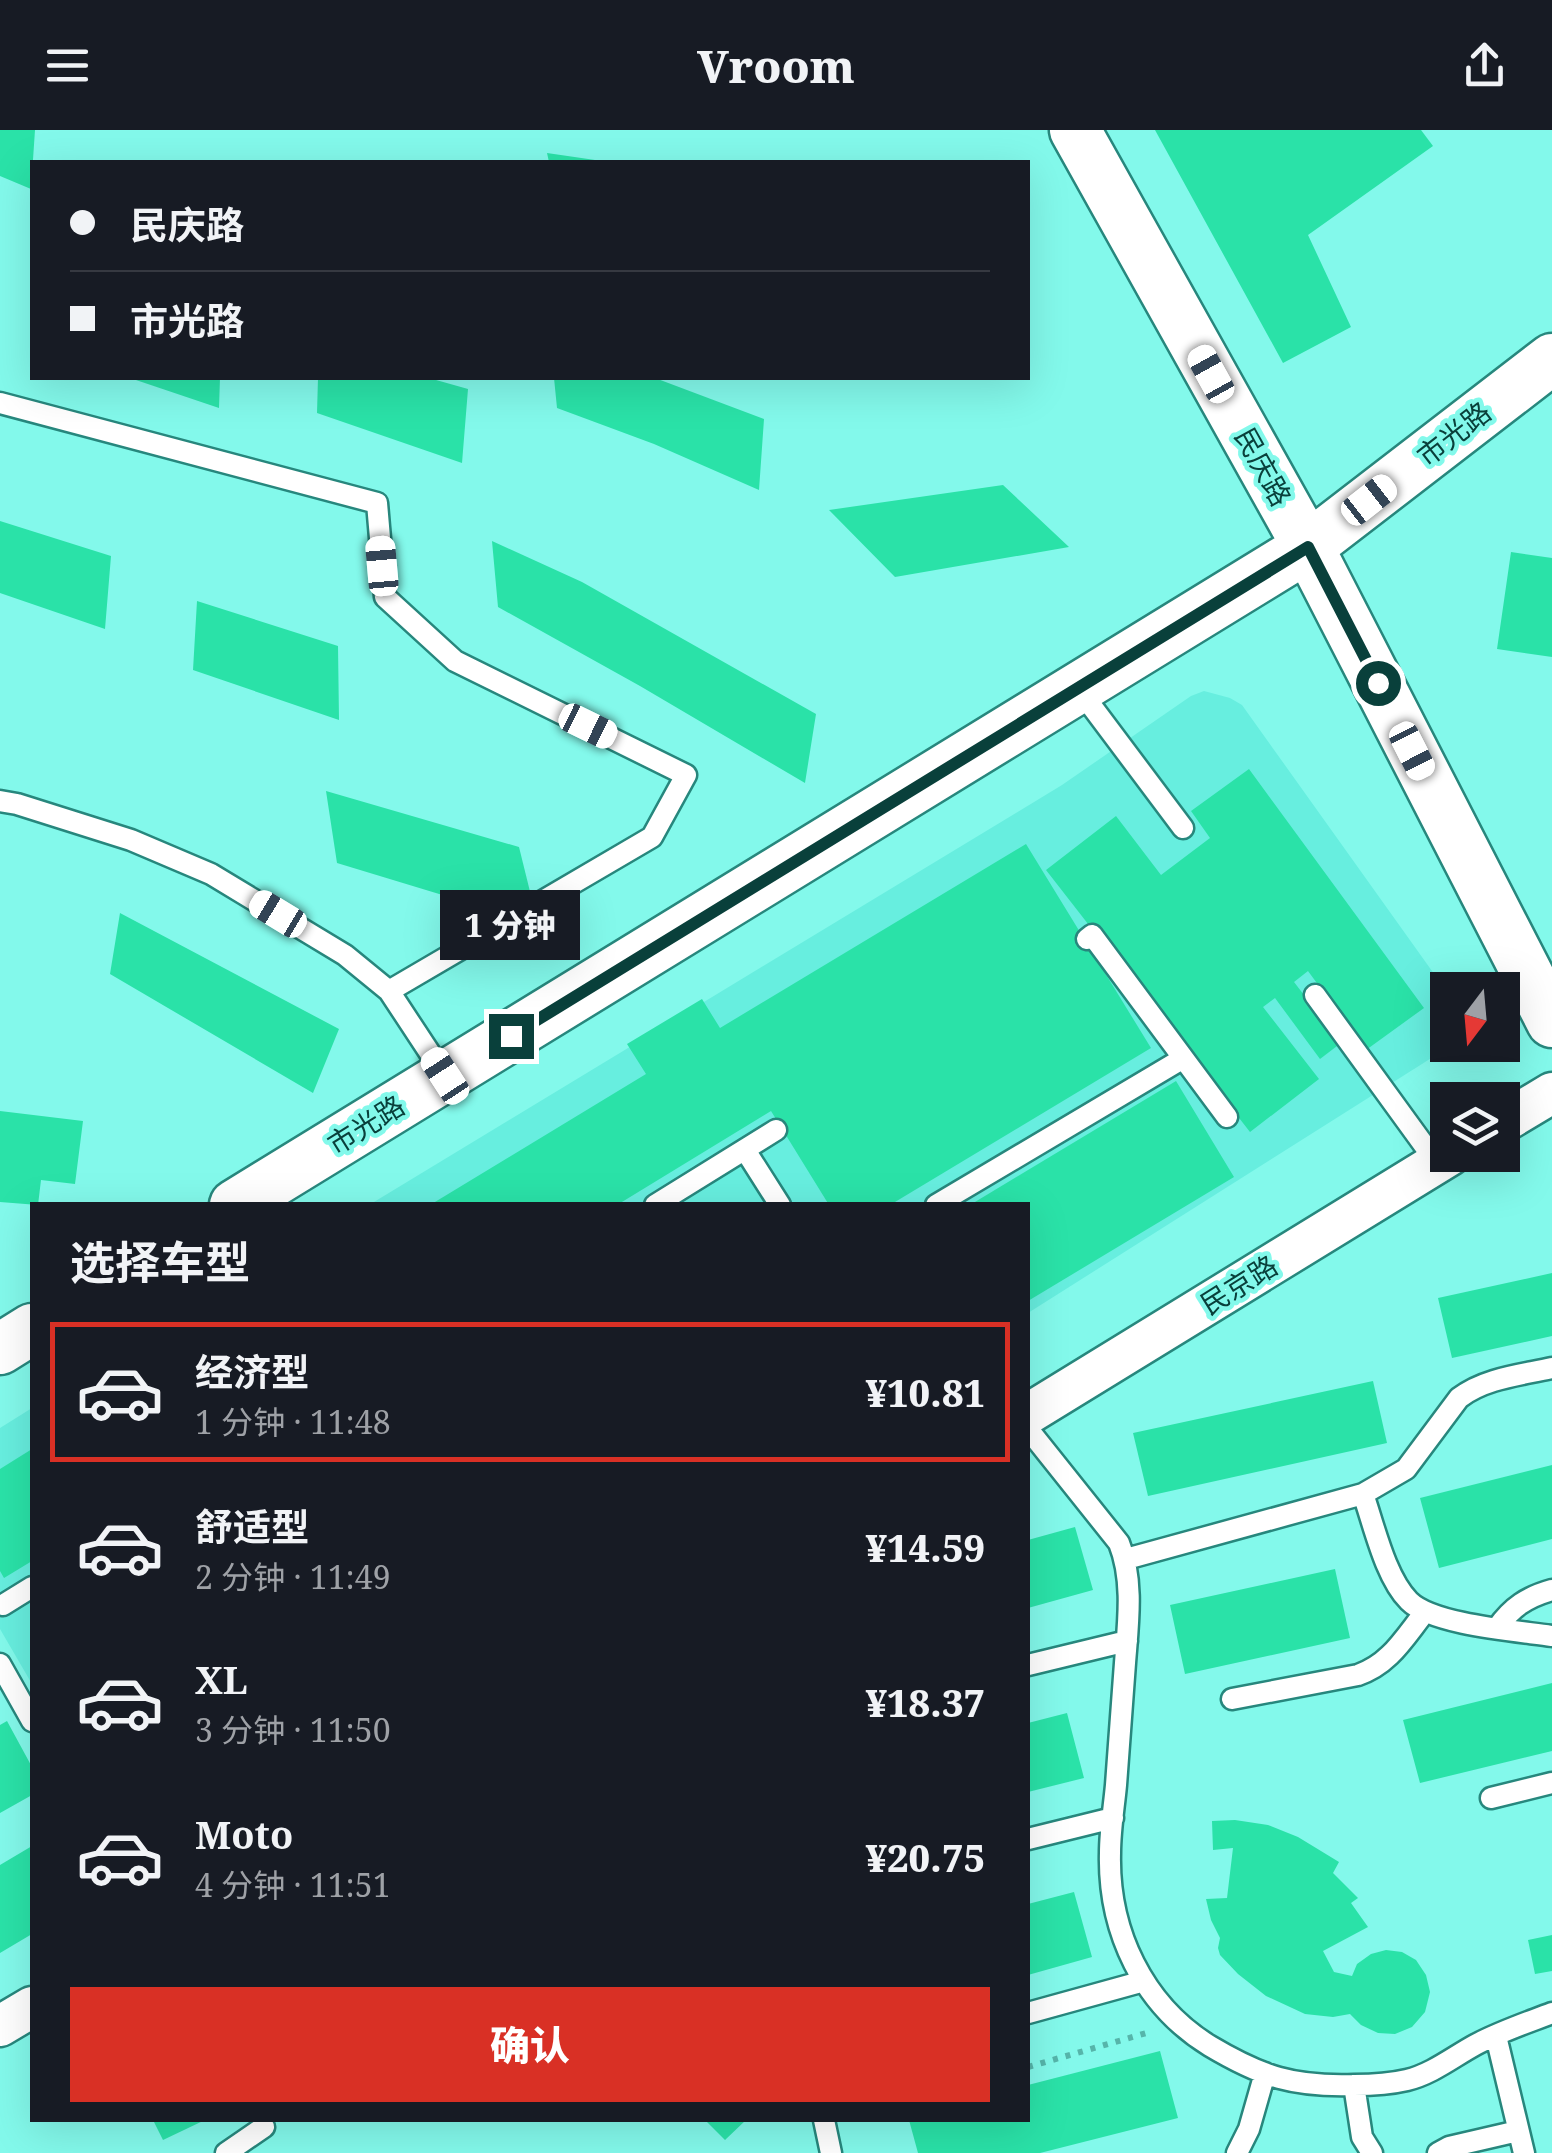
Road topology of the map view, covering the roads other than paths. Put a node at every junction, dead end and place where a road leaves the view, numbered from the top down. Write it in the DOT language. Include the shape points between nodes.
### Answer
graph roads {
  1 [pos="1075,130"];
  2 [pos="1552,358"];
  3 [pos="0,403"];
  4 [pos="1308,547"];
  5 [pos="1078,688"];
  6 [pos="0,801"];
  7 [pos="1183,828"];
  8 [pos="1087,938"];
  9 [pos="390,991"];
  10 [pos="1314,995"];
  11 [pos="1552,1022"];
  12 [pos="1182,1059"];
  13 [pos="445,1076"];
  14 [pos="1552,1092"];
  15 [pos="1520,1112"];
  16 [pos="1227,1117"];
  17 [pos="776,1130"];
  18 [pos="1430,1142"];
  19 [pos="745,1150"];
  20 [pos="1430,1167"];
  21 [pos="240,1202"];
  22 [pos="660,1202"];
  23 [pos="778,1202"];
  24 [pos="941,1202"];
  25 [pos="30,1330"];
  26 [pos="0,1349"];
  27 [pos="1552,1368"];
  28 [pos="1030,1413"];
  29 [pos="1030,1431"];
  30 [pos="1362,1494"];
  31 [pos="1126,1559"];
  32 [pos="30,1588"];
  33 [pos="1552,1590"];
  34 [pos="3,1605"];
  35 [pos="1425,1612"];
  36 [pos="1497,1628"];
  37 [pos="1552,1636"];
  38 [pos="1127,1640"];
  39 [pos="0,1664"];
  40 [pos="1030,1664"];
  41 [pos="1232,1698"];
  42 [pos="30,1717"];
  43 [pos="1552,1782"];
  44 [pos="1491,1798"];
  45 [pos="1113,1818"];
  46 [pos="1030,1839"];
  47 [pos="1144,1981"];
  48 [pos="30,2007"];
  49 [pos="1030,2012"];
  50 [pos="1552,2012"];
  51 [pos="0,2026"];
  52 [pos="1496,2036"];
  53 [pos="1266,2073"];
  54 [pos="1354,2085"];
  55 [pos="824,2122"];
  56 [pos="268,2123"];
  57 [pos="1518,2132"];
  58 [pos="226,2153"];
  59 [pos="250,2153"];
  60 [pos="831,2153"];
  61 [pos="1237,2153"];
  62 [pos="1372,2153"];
  63 [pos="1438,2153"];
  64 [pos="1524,2153"];
  1 -- 4 [label="street, 民庆路"];
  2 -- 4 [label="street, 市光路"];
  3 -- 9 [label="lane" via="377,503 385,597 455,661 686,774 652,837"];
  4 -- 5 [label="street, 市光路"];
  4 -- 11 [label="street, 民庆路"];
  5 -- 7 [label="lane"];
  5 -- 13 [label="street, 市光路"];
  6 -- 9 [label="lane" via="131,840 211,874 345,955"];
  8 -- 12 [label="lane" via="1092,935"];
  9 -- 13 [label="lane"];
  10 -- 18 [label="lane"];
  12 -- 16 [label="lane"];
  12 -- 24 [label="lane"];
  13 -- 21 [label="street, 市光路"];
  14 -- 15 [label="street"];
  17 -- 19 [label="lane"];
  19 -- 22 [label="lane"];
  19 -- 23 [label="lane"];
  20 -- 28 [label="street, 民京路"];
  25 -- 26 [label="street"];
  27 -- 30 [label="lane" via="1470,1390 1406,1469"];
  29 -- 31 [label="lane"];
  30 -- 31 [label="lane"];
  30 -- 35 [label="lane" via="1392,1576"];
  31 -- 38 [label="lane"];
  32 -- 34 [label="lane"];
  33 -- 36 [label="lane" via="1520,1602"];
  35 -- 36 [label="lane"];
  35 -- 41 [label="lane" via="1377,1668"];
  36 -- 37 [label="lane"];
  38 -- 40 [label="lane"];
  38 -- 45 [label="lane"];
  39 -- 42 [label="lane"];
  43 -- 44 [label="lane"];
  45 -- 46 [label="lane"];
  45 -- 47 [label="lane" via="1114,1909"];
  47 -- 49 [label="lane"];
  47 -- 53 [label="lane" via="1188,2032"];
  48 -- 51 [label="street"];
  50 -- 52 [label="lane"];
  52 -- 54 [label="lane" via="1406,2080"];
  52 -- 57 [label="lane"];
  53 -- 54 [label="lane" via="1317,2086"];
  53 -- 61 [label="lane"];
  54 -- 62 [label="lane" via="1362,2136"];
  55 -- 60 [label="lane"];
  56 -- 58 [label="lane"];
  56 -- 59 [label="lane"];
  57 -- 63 [label="lane"];
  57 -- 64 [label="lane"];
}
